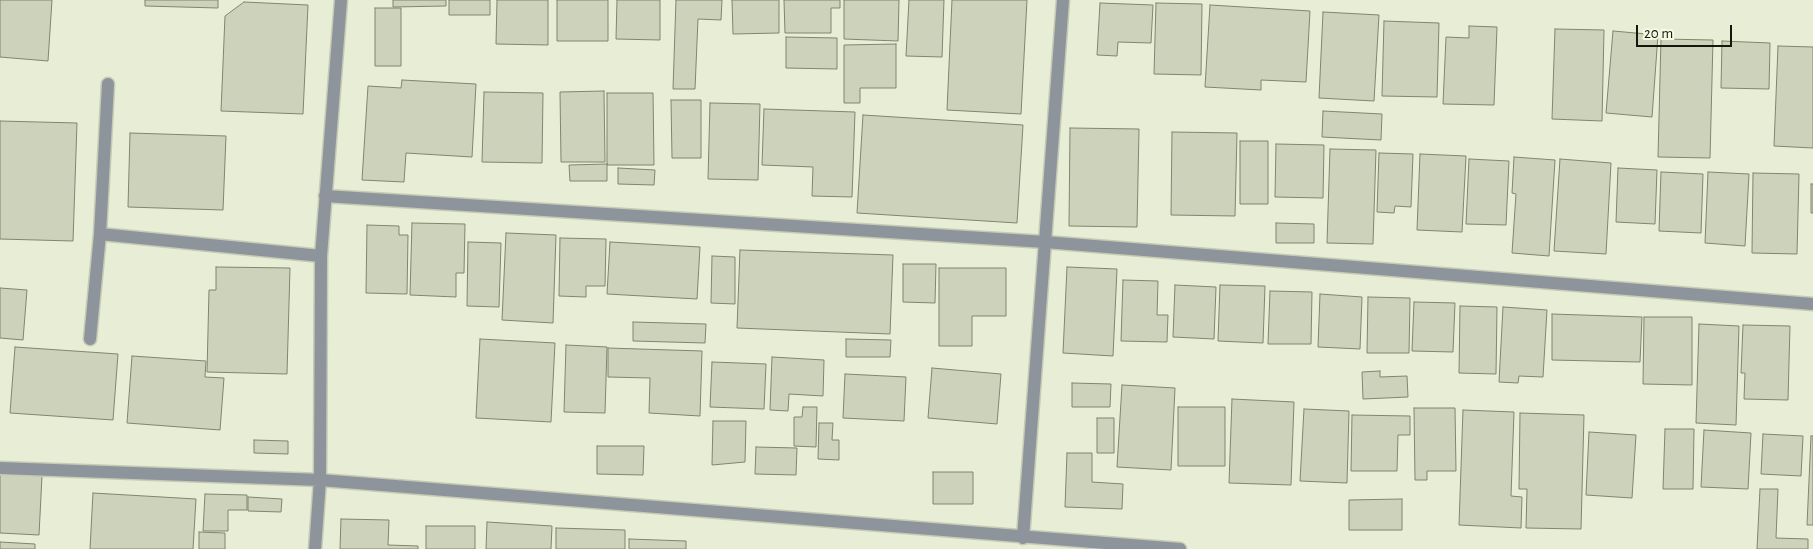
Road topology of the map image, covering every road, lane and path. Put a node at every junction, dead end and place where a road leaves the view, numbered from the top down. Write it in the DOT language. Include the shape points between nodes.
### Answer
graph roads {
  1 [pos="341,0"];
  2 [pos="1063,0"];
  3 [pos="108,84"];
  4 [pos="325,196"];
  5 [pos="100,234"];
  6 [pos="1045,242"];
  7 [pos="321,256"];
  8 [pos="1813,304"];
  9 [pos="90,338"];
  10 [pos="0,468"];
  11 [pos="320,480"];
  12 [pos="1023,538"];
  13 [pos="315,549"];
  14 [pos="1180,549"];
  1 -- 4 [label="street"];
  2 -- 6 [label="street"];
  3 -- 5 [label="street"];
  4 -- 6 [label="street"];
  4 -- 7 [label="street"];
  5 -- 7 [label="street"];
  5 -- 9 [label="street"];
  6 -- 8 [label="street"];
  6 -- 12 [label="street"];
  7 -- 11 [label="street"];
  10 -- 11 [label="street"];
  11 -- 12 [label="street"];
  11 -- 13 [label="street"];
  12 -- 14 [label="street"];
}
